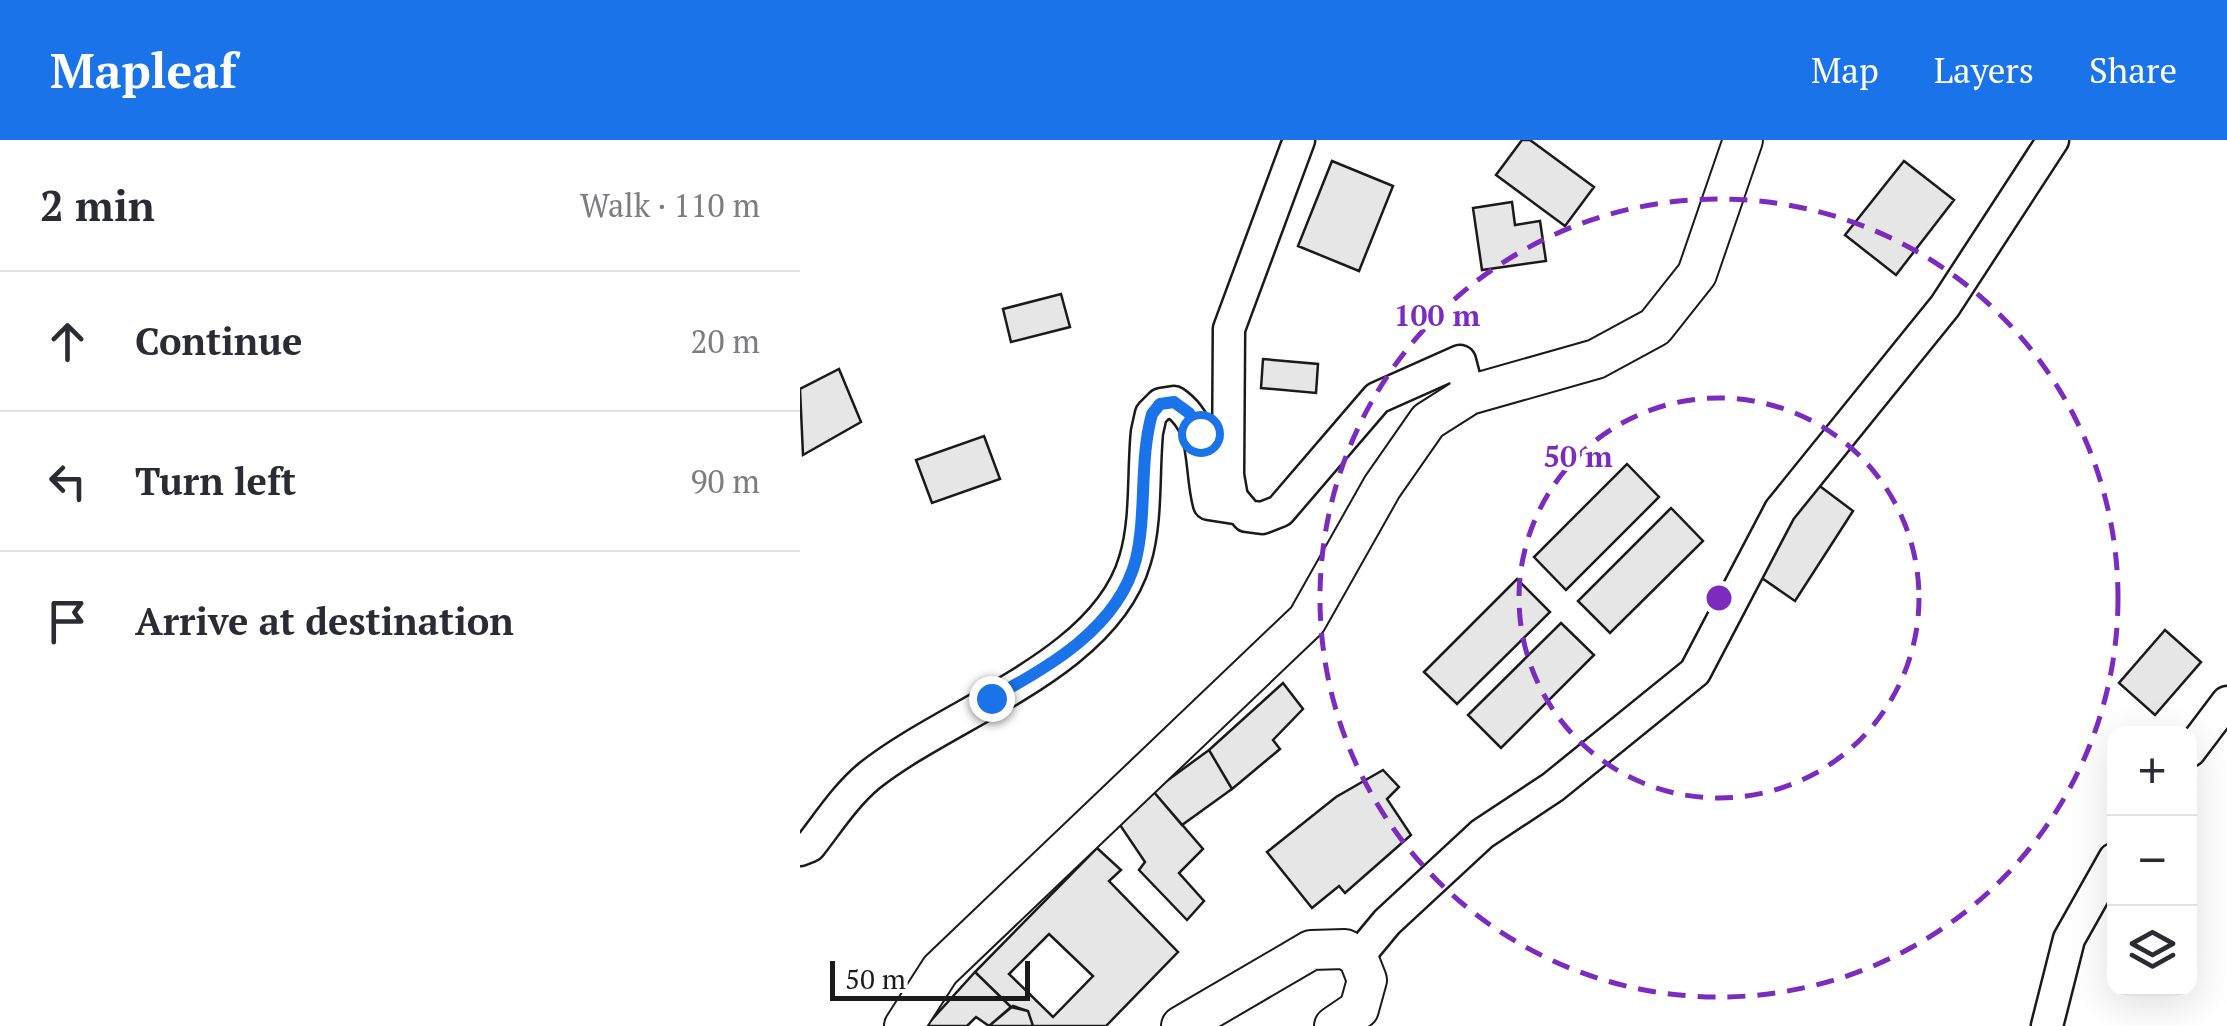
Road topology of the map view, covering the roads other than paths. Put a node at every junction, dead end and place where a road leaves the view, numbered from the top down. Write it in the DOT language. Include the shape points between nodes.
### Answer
graph roads {
  1 [pos="1299,140"];
  2 [pos="1743,140"];
  3 [pos="2053,140"];
  4 [pos="1469,395"];
  5 [pos="1241,509"];
  6 [pos="2227,702"];
  7 [pos="2197,741"];
  8 [pos="800,850"];
  9 [pos="2107,871"];
  10 [pos="1358,957"];
  11 [pos="904,1026"];
  12 [pos="1181,1026"];
  13 [pos="1334,1026"];
  14 [pos="2047,1026"];
  1 -- 5 [label="street" via="1229,329 1228,475"];
  2 -- 4 [label="main road" via="1697,274 1654,327 1596,359"];
  3 -- 10 [label="street" via="1946,306 1780,510 1695,672 1553,788 1482,834 1386,922"];
  4 -- 5 [label="street" via="1460,362 1377,398 1280,511 1262,518"];
  4 -- 11 [label="main road" via="1428,421 1382,487 1307,620 940,970"];
  5 -- 8 [label="street" via="1209,504 1200,433 1174,402 1160,404 1147,432 1136,558 1122,594 1050,667 866,779"];
  6 -- 7 [label="street"];
  9 -- 14 [label="street" via="2069,939"];
  10 -- 12 [label="main road" via="1344,948 1311,950"];
  10 -- 13 [label="main road" via="1368,980 1360,1009"];
}
